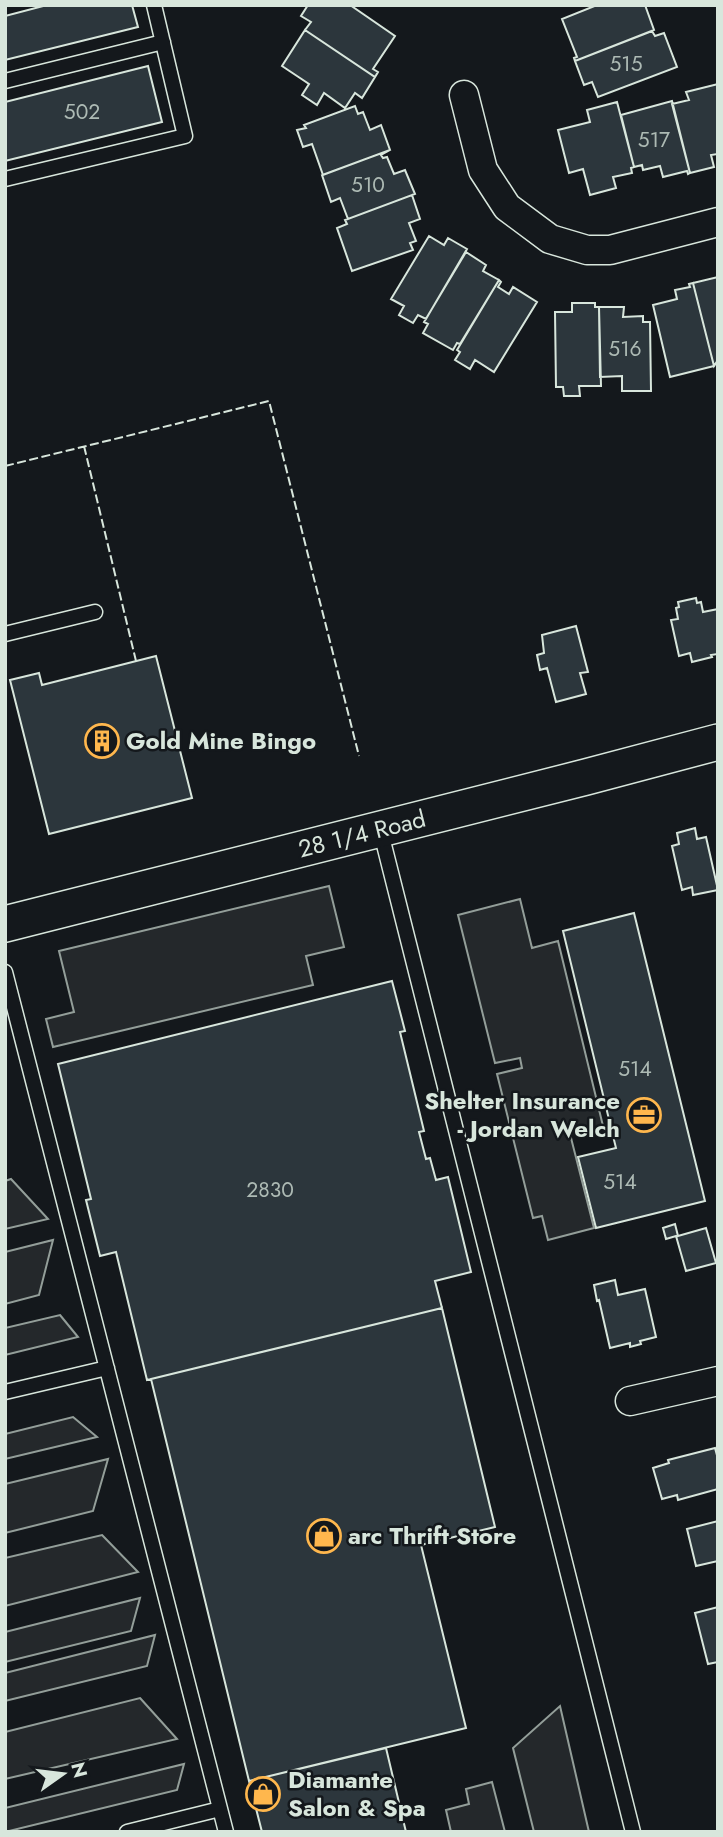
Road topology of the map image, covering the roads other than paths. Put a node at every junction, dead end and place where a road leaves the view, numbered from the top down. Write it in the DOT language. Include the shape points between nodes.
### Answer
graph roads {
  1 [pos="154,5"];
  2 [pos="163,42"];
  3 [pos="5,81"];
  4 [pos="464,95"];
  5 [pos="5,179"];
  6 [pos="718,222"];
  7 [pos="95,612"];
  8 [pos="5,634"];
  9 [pos="718,742"];
  10 [pos="380,829"];
  11 [pos="5,924"];
  12 [pos="5,972"];
  13 [pos="107,1368"];
  14 [pos="718,1381"];
  15 [pos="5,1392"];
  16 [pos="630,1401"];
  17 [pos="220,1809"];
  18 [pos="127,1832"];
  19 [pos="226,1832"];
  20 [pos="633,1832"];
  1 -- 2 [label="lane"];
  2 -- 3 [label="lane"];
  2 -- 5 [label="lane" via="186,136"];
  4 -- 6 [label="street" via="483,170 507,207 550,239 587,250 610,250"];
  7 -- 8 [label="lane"];
  9 -- 10 [label="street, 28 1/4 Road"];
  10 -- 11 [label="street, 28 1/4 Road"];
  10 -- 20 [label="lane"];
  12 -- 13 [label="lane"];
  13 -- 15 [label="lane"];
  13 -- 17 [label="lane"];
  14 -- 16 [label="street"];
  17 -- 18 [label="lane"];
  17 -- 19 [label="lane"];
}
